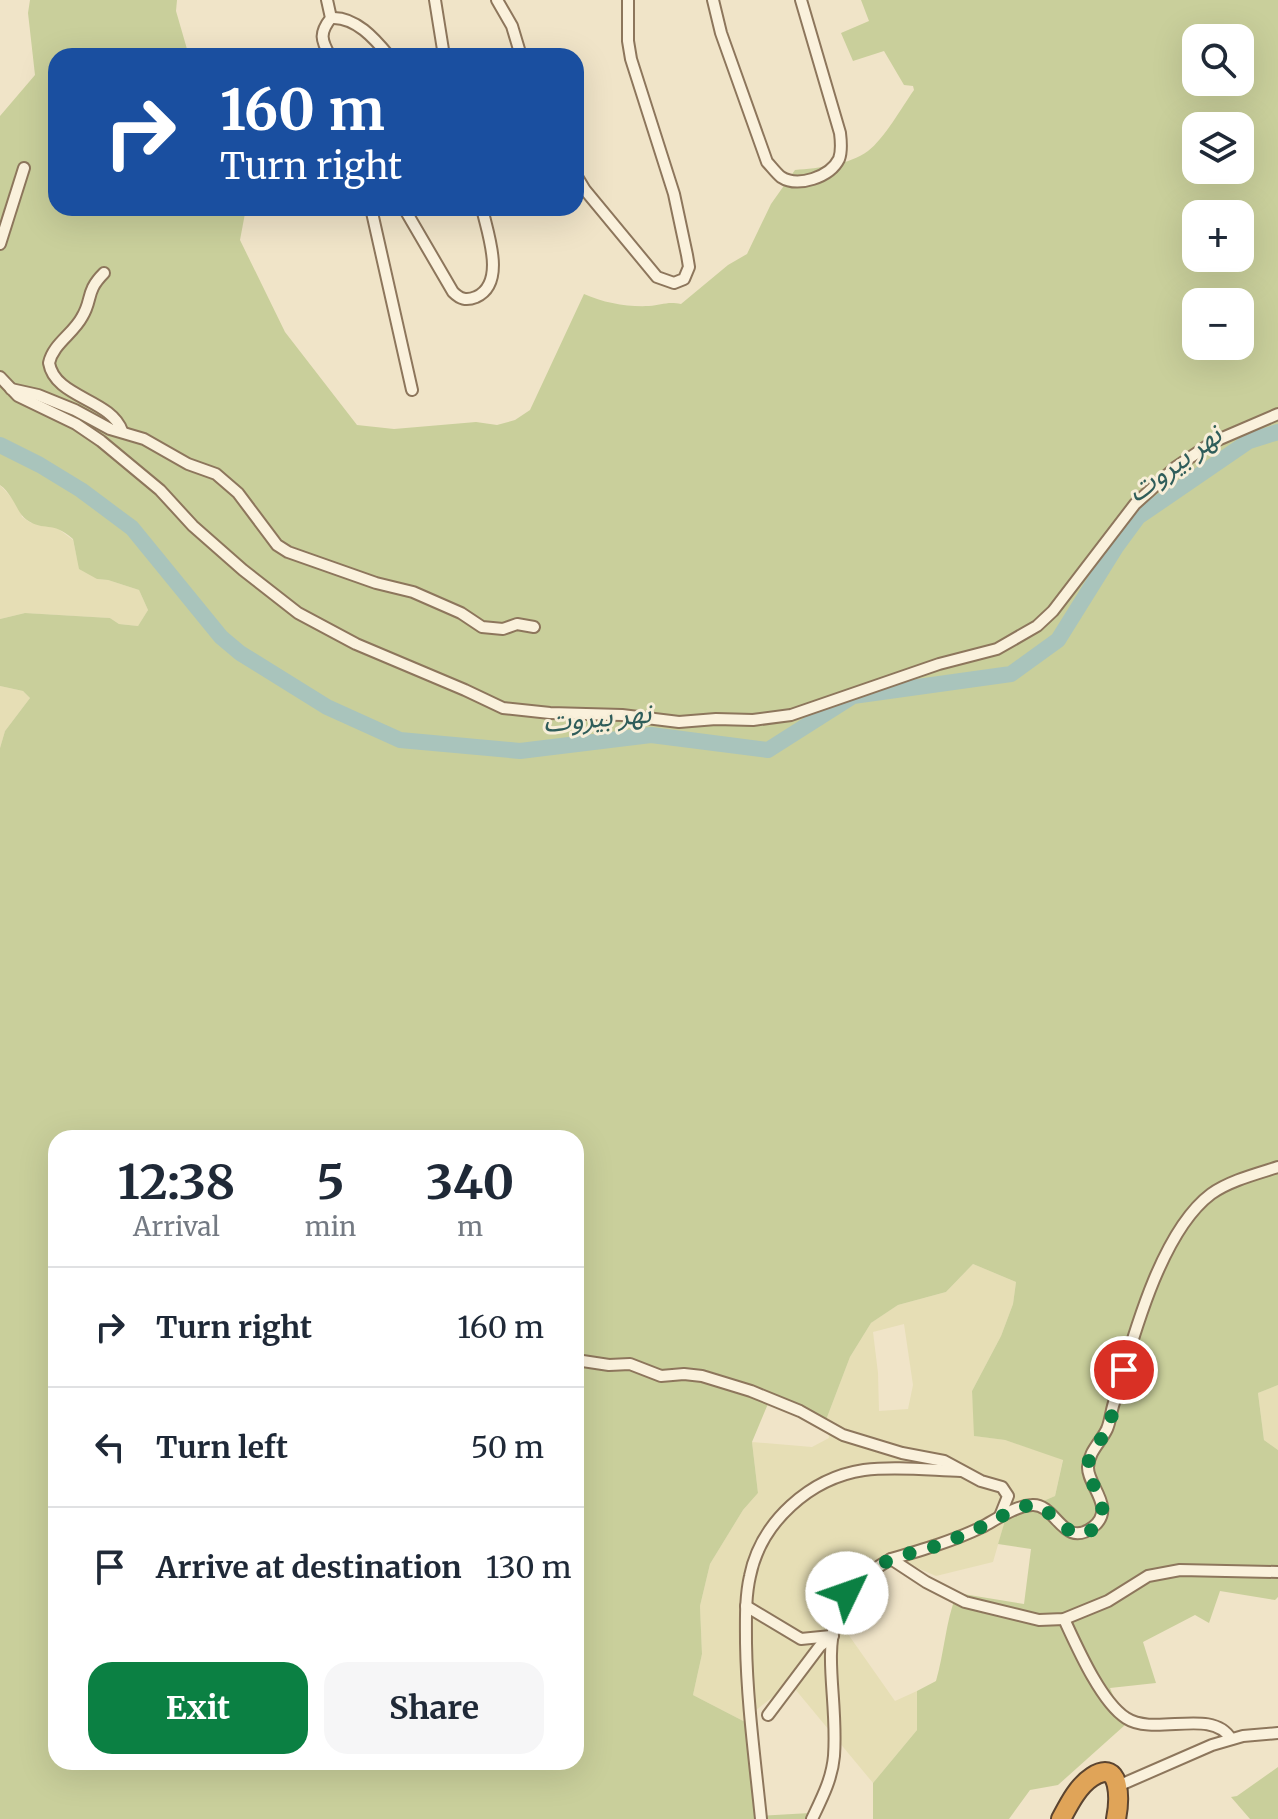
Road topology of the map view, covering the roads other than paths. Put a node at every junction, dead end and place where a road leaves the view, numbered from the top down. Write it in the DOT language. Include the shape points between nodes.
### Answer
graph roads {
  1 [pos="327,0"];
  2 [pos="435,0"];
  3 [pos="497,0"];
  4 [pos="628,0"];
  5 [pos="713,0"];
  6 [pos="801,0"];
  7 [pos="331,18"];
  8 [pos="326,48"];
  9 [pos="382,48"];
  10 [pos="443,48"];
  11 [pos="519,48"];
  12 [pos="24,168"];
  13 [pos="584,188"];
  14 [pos="373,216"];
  15 [pos="409,216"];
  16 [pos="484,216"];
  17 [pos="0,244"];
  18 [pos="104,273"];
  19 [pos="0,377"];
  20 [pos="9,388"];
  21 [pos="412,390"];
  22 [pos="1278,414"];
  23 [pos="122,431"];
  24 [pos="534,627"];
  25 [pos="1278,1167"];
  26 [pos="584,1361"];
  27 [pos="961,1471"];
  28 [pos="1000,1516"];
  29 [pos="891,1559"];
  30 [pos="1278,1572"];
  31 [pos="746,1606"];
  32 [pos="1064,1619"];
  33 [pos="833,1636"];
  34 [pos="768,1715"];
  35 [pos="1278,1733"];
  36 [pos="1231,1739"];
  37 [pos="1118,1786"];
  38 [pos="761,1819"];
  39 [pos="812,1819"];
  40 [pos="1061,1819"];
  41 [pos="1116,1819"];
  1 -- 7 [label="street"];
  2 -- 10 [label="street"];
  3 -- 11 [label="street"];
  4 -- 13 [label="street" via="631,59 663,156 687,255 684,279 674,283 657,277"];
  5 -- 6 [label="street" via="767,162 794,182 827,173 840,157 841,146"];
  7 -- 8 [label="street" via="323,28"];
  7 -- 9 [label="street" via="367,31"];
  12 -- 17 [label="street"];
  14 -- 21 [label="street"];
  15 -- 16 [label="street" via="453,292 469,299 483,292 492,278"];
  18 -- 23 [label="street" via="93,283 84,315 49,363 59,382 113,417"];
  19 -- 20 [label="street"];
  20 -- 22 [label="street" via="101,441 275,596 344,639 503,708 679,722 791,715 997,649 1053,611 1135,504 1176,467 1213,442"];
  20 -- 23 [label="street"];
  23 -- 24 [label="street" via="225,481 288,552 413,592 482,627"];
  25 -- 28 [label="street" via="1211,1194 1184,1223 1168,1252 1141,1312 1107,1429 1088,1463 1102,1512 1098,1523 1083,1532 1066,1530 1033,1505"];
  26 -- 27 [label="street" via="630,1364 661,1376 702,1376 767,1396 843,1435 944,1461"];
  27 -- 28 [label="street" via="1005,1489 1008,1499"];
  27 -- 31 [label="street" via="863,1470 804,1495 761,1543"];
  28 -- 29 [label="street" via="934,1547"];
  29 -- 32 [label="street" via="965,1602 1039,1620"];
  29 -- 33 [label="street" via="851,1588 838,1609"];
  30 -- 32 [label="street" via="1180,1570 1148,1576 1108,1601"];
  31 -- 33 [label="street" via="801,1639"];
  31 -- 38 [label="street"];
  32 -- 36 [label="street" via="1107,1698 1130,1721 1206,1724 1221,1728"];
  33 -- 34 [label="street"];
  33 -- 39 [label="street" via="834,1757 829,1785"];
  35 -- 36 [label="street"];
  36 -- 37 [label="street"];
  37 -- 40 [label="highway" via="1112,1777 1097,1774"];
  37 -- 41 [label="highway"];
}
